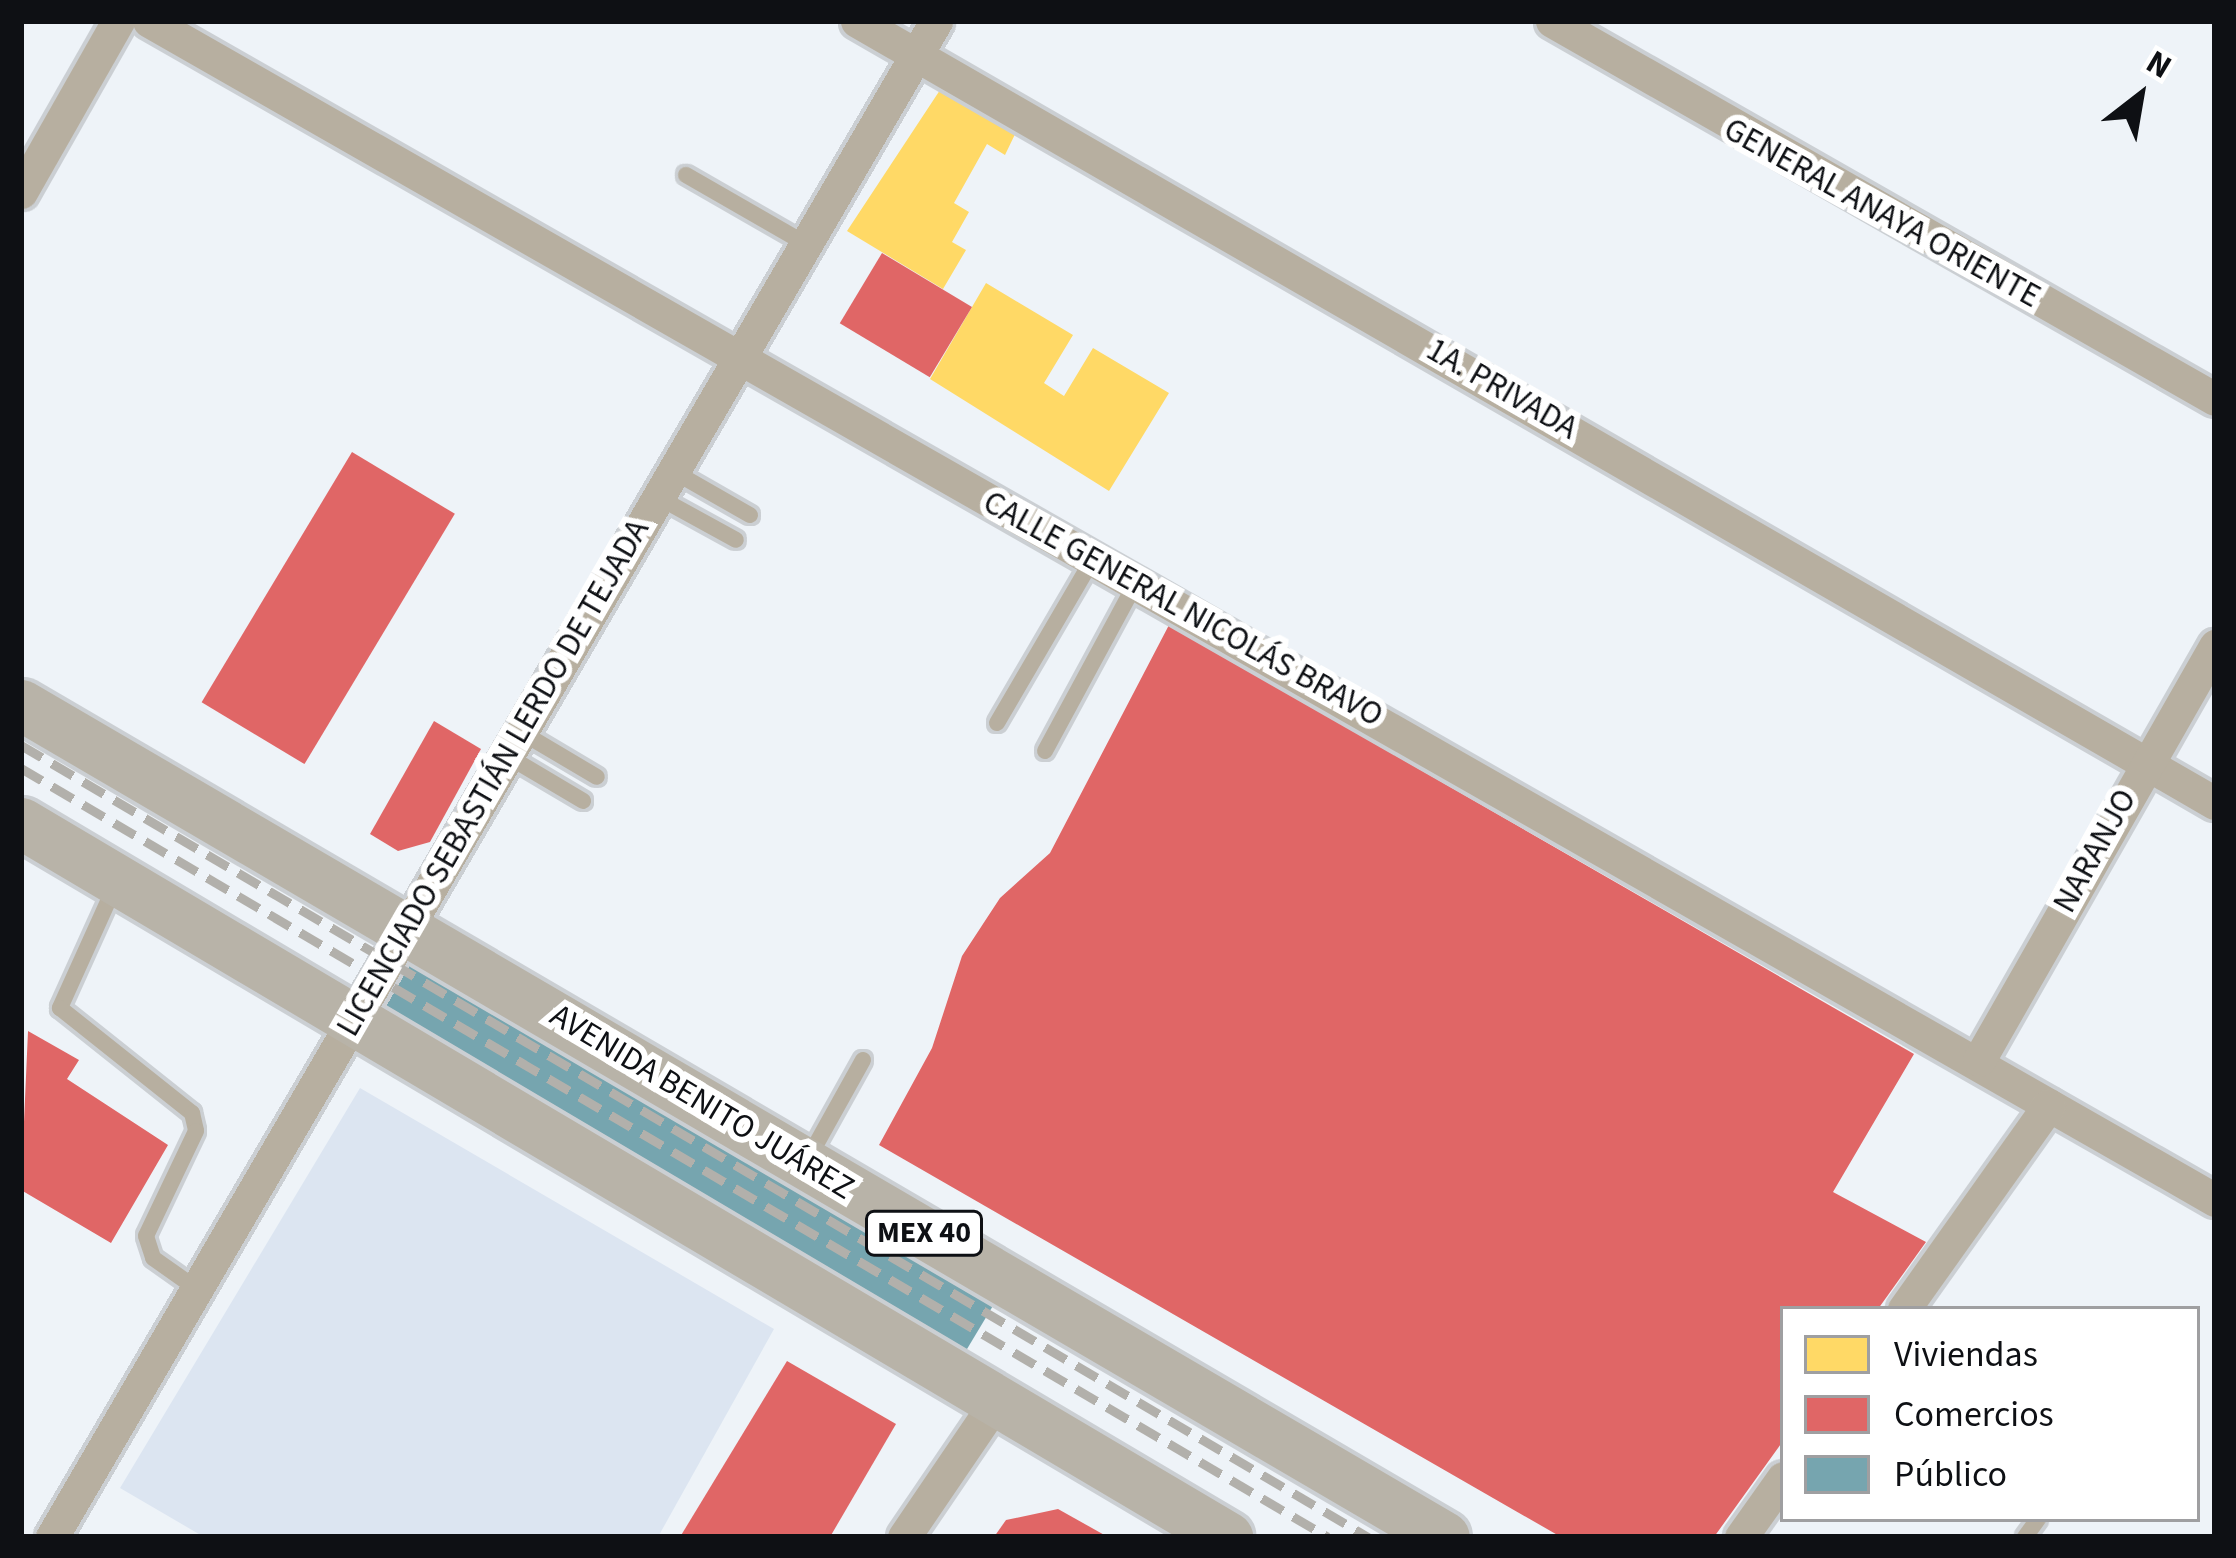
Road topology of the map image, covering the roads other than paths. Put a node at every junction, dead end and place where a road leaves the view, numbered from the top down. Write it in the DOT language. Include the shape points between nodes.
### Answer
graph roads {
  1 [pos="118,21"];
  2 [pos="149,21"];
  3 [pos="856,21"];
  4 [pos="936,21"];
  5 [pos="1552,21"];
  6 [pos="916,54"];
  7 [pos="686,176"];
  8 [pos="21,192"];
  9 [pos="806,244"];
  10 [pos="740,358"];
  11 [pos="2215,399"];
  12 [pos="663,483"];
  13 [pos="750,515"];
  14 [pos="736,540"];
  15 [pos="1094,559"];
  16 [pos="1136,583"];
  17 [pos="2215,646"];
  18 [pos="21,705"];
  19 [pos="997,723"];
  20 [pos="510,741"];
  21 [pos="1046,751"];
  22 [pos="2144,762"];
  23 [pos="597,778"];
  24 [pos="583,801"];
  25 [pos="2215,803"];
  26 [pos="21,824"];
  27 [pos="118,880"];
  28 [pos="405,927"];
  29 [pos="353,1023"];
  30 [pos="863,1060"];
  31 [pos="1979,1060"];
  32 [pos="2049,1105"];
  33 [pos="806,1163"];
  34 [pos="2215,1200"];
  35 [pos="197,1289"];
  36 [pos="1906,1306"];
  37 [pos="998,1400"];
  38 [pos="1780,1482"];
  39 [pos="52,1537"];
  40 [pos="904,1537"];
  41 [pos="1227,1537"];
  42 [pos="1444,1537"];
  43 [pos="1741,1537"];
  1 -- 8 [label="street"];
  2 -- 10 [label="street, CALLE GENERAL NICOLÁS BRAVO"];
  3 -- 6 [label="street, 1A. PRIVADA"];
  4 -- 6 [label="street, LICENCIADO SEBASTIÁN LERDO DE TEJADA"];
  5 -- 11 [label="street, GENERAL ANAYA ORIENTE"];
  6 -- 9 [label="street, LICENCIADO SEBASTIÁN LERDO DE TEJADA"];
  6 -- 22 [label="street, 1A. PRIVADA"];
  7 -- 9 [label="lane"];
  9 -- 10 [label="street, LICENCIADO SEBASTIÁN LERDO DE TEJADA"];
  10 -- 12 [label="street, LICENCIADO SEBASTIÁN LERDO DE TEJADA"];
  10 -- 15 [label="street, CALLE GENERAL NICOLÁS BRAVO"];
  12 -- 13 [label="lane"];
  12 -- 14 [label="lane"];
  12 -- 20 [label="street, LICENCIADO SEBASTIÁN LERDO DE TEJADA"];
  15 -- 16 [label="street, CALLE GENERAL NICOLÁS BRAVO"];
  15 -- 19 [label="lane"];
  16 -- 21 [label="lane"];
  16 -- 31 [label="street, CALLE GENERAL NICOLÁS BRAVO"];
  17 -- 22 [label="street, NARANJO"];
  18 -- 28 [label="main road, AVENIDA BENITO JUÁREZ / MEX 40"];
  20 -- 23 [label="lane"];
  20 -- 24 [label="lane"];
  20 -- 28 [label="street, LICENCIADO SEBASTIÁN LERDO DE TEJADA"];
  22 -- 25 [label="street, 1A. PRIVADA"];
  22 -- 31 [label="street, NARANJO"];
  26 -- 27 [label="main road"];
  27 -- 29 [label="main road"];
  27 -- 35 [label="lane" via="60,1008 192,1113 196,1131 146,1236 153,1258"];
  28 -- 29 [label="street, LICENCIADO SEBASTIÁN LERDO DE TEJADA"];
  28 -- 33 [label="main road, AVENIDA BENITO JUÁREZ / MEX 40"];
  29 -- 35 [label="street, LICENCIADO SEBASTIÁN LERDO DE TEJADA"];
  29 -- 37 [label="main road"];
  30 -- 33 [label="lane"];
  31 -- 32 [label="street, CALLE GENERAL NICOLÁS BRAVO"];
  32 -- 34 [label="street, CALLE GENERAL NICOLÁS BRAVO"];
  32 -- 36 [label="street"];
  33 -- 42 [label="main road, AVENIDA BENITO JUÁREZ / MEX 40"];
  35 -- 39 [label="street, LICENCIADO SEBASTIÁN LERDO DE TEJADA"];
  37 -- 40 [label="street"];
  37 -- 41 [label="main road"];
  38 -- 43 [label="street"];
}
